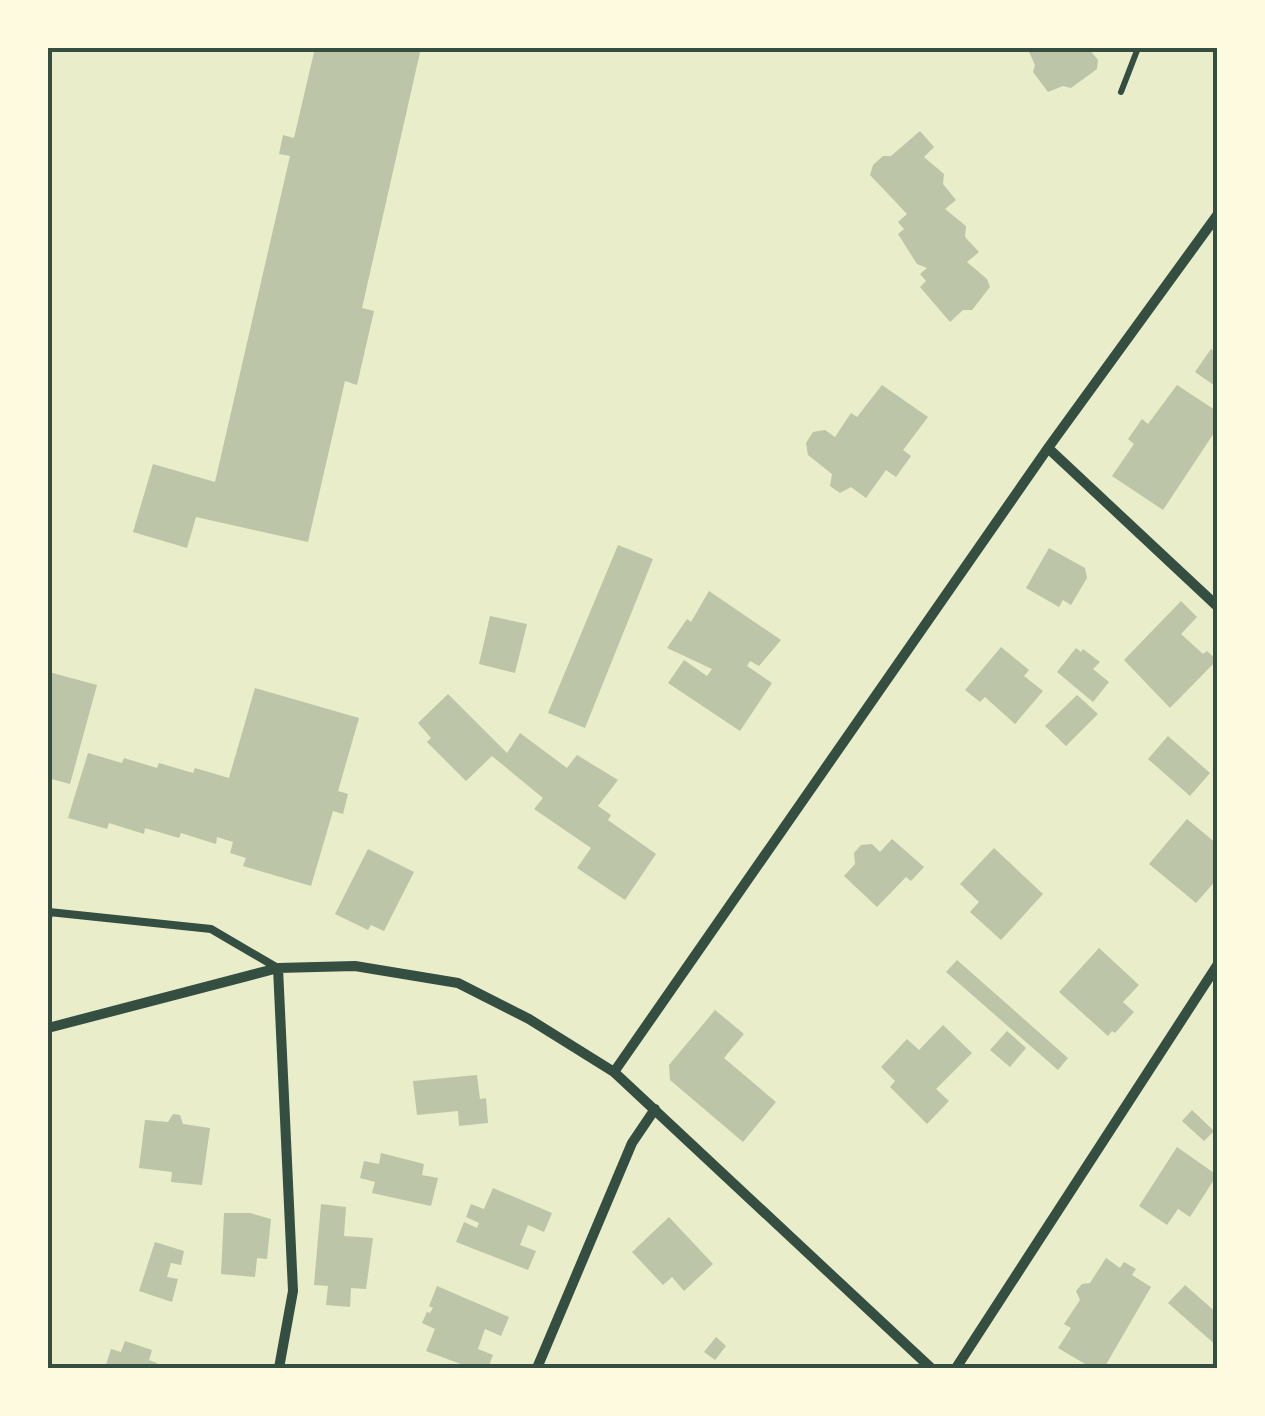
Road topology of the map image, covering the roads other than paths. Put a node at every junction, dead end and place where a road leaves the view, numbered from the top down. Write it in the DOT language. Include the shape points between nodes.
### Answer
graph roads {
  1 [pos="1218,214"];
  2 [pos="1048,448"];
  3 [pos="1218,607"];
  4 [pos="48,919"];
  5 [pos="1218,964"];
  6 [pos="278,968"];
  7 [pos="48,1028"];
  8 [pos="614,1072"];
  9 [pos="654,1109"];
  10 [pos="280,1368"];
  11 [pos="537,1368"];
  12 [pos="932,1368"];
  13 [pos="956,1368"];
  1 -- 2 [label="street"];
  2 -- 3 [label="street"];
  2 -- 8 [label="street"];
  4 -- 6 [label="lane" via="49,912 210,929"];
  5 -- 13 [label="street"];
  6 -- 7 [label="street"];
  6 -- 8 [label="street" via="355,966 458,983"];
  6 -- 10 [label="street" via="293,1291"];
  8 -- 9 [label="street"];
  9 -- 11 [label="street" via="632,1143"];
  9 -- 12 [label="street"];
}
